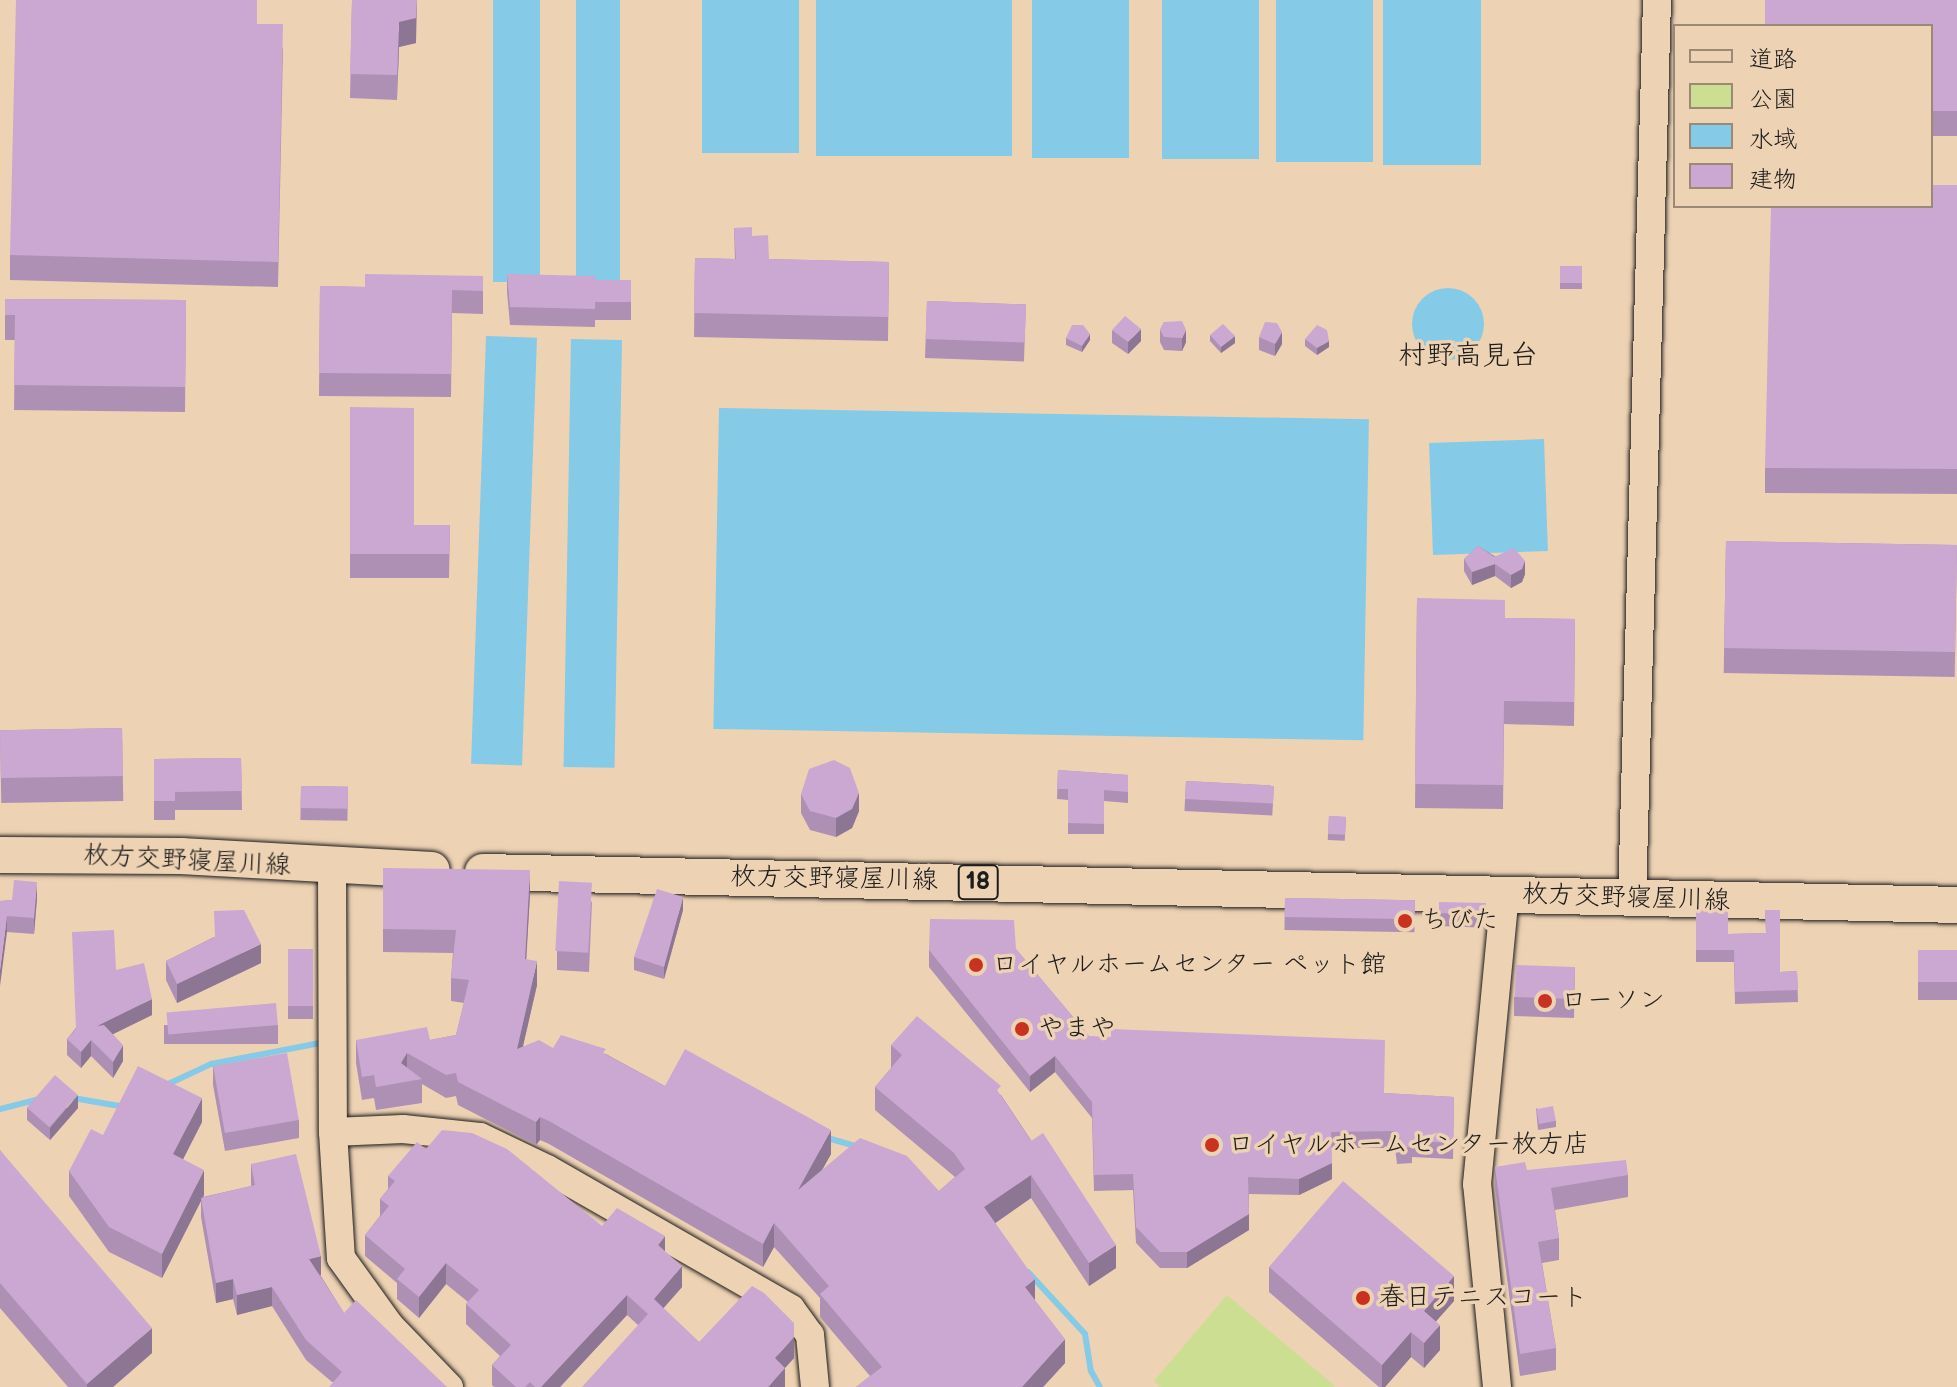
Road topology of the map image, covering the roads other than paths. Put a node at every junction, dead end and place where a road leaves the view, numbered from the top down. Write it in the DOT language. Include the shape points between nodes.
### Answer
graph roads {
  1 [pos="1657,0"];
  2 [pos="0,855"];
  3 [pos="332,868"];
  4 [pos="1505,893"];
  5 [pos="1632,900"];
  6 [pos="1957,905"];
  7 [pos="333,1132"];
  8 [pos="449,1387"];
  9 [pos="815,1387"];
  10 [pos="1497,1387"];
  1 -- 5 [label="street"];
  2 -- 3 [label="main road, 枚方交野寝屋川線 / 18" via="181,856"];
  3 -- 4 [label="main road, 枚方交野寝屋川線 / 18"];
  3 -- 7 [label="street"];
  4 -- 5 [label="main road, 枚方交野寝屋川線 / 18"];
  4 -- 10 [label="street" via="1477,1184"];
  5 -- 6 [label="main road, 枚方交野寝屋川線 / 18"];
  7 -- 8 [label="street" via="341,1258 390,1326"];
  7 -- 9 [label="street" via="403,1129 480,1137 547,1169 791,1309 810,1335"];
}
